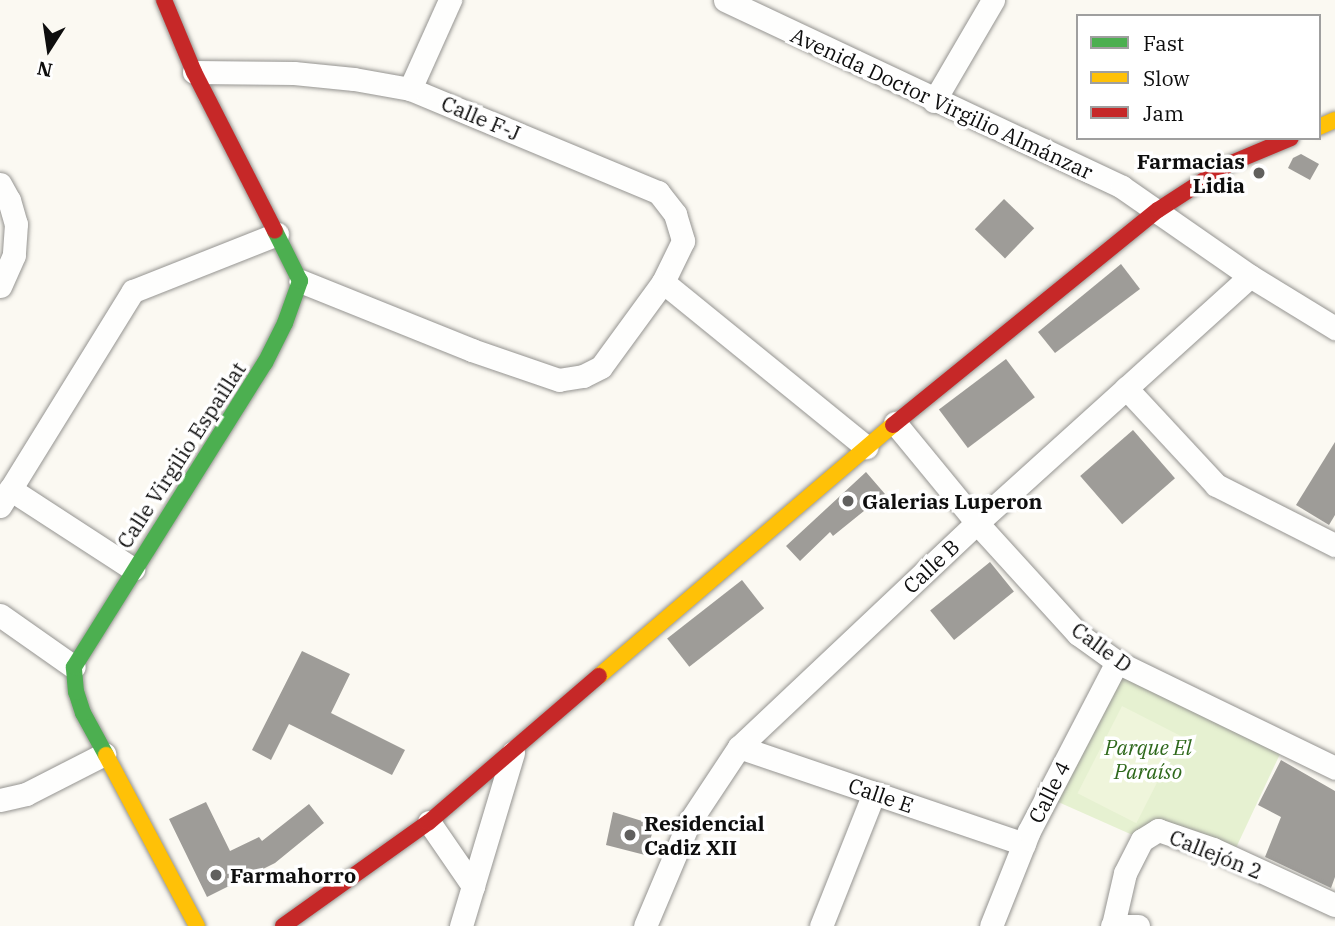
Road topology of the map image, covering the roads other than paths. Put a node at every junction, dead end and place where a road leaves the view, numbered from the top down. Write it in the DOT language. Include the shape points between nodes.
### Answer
graph roads {
  1 [pos="164,0"];
  2 [pos="450,0"];
  3 [pos="724,0"];
  4 [pos="993,0"];
  5 [pos="194,72"];
  6 [pos="410,89"];
  7 [pos="934,101"];
  8 [pos="1286,140"];
  9 [pos="0,184"];
  10 [pos="1158,210"];
  11 [pos="277,234"];
  12 [pos="1250,276"];
  13 [pos="300,281"];
  14 [pos="663,282"];
  15 [pos="0,286"];
  16 [pos="1335,328"];
  17 [pos="1126,388"];
  18 [pos="895,424"];
  19 [pos="866,447"];
  20 [pos="5,498"];
  21 [pos="977,523"];
  22 [pos="1335,545"];
  23 [pos="133,569"];
  24 [pos="0,615"];
  25 [pos="1117,662"];
  26 [pos="74,667"];
  27 [pos="738,747"];
  28 [pos="513,753"];
  29 [pos="104,754"];
  30 [pos="1335,768"];
  31 [pos="874,793"];
  32 [pos="0,800"];
  33 [pos="429,822"];
  34 [pos="1024,844"];
  35 [pos="474,886"];
  36 [pos="1335,905"];
  37 [pos="197,926"];
  38 [pos="283,926"];
  39 [pos="461,926"];
  40 [pos="645,926"];
  41 [pos="821,926"];
  42 [pos="992,926"];
  43 [pos="1112,926"];
  44 [pos="1138,926"];
  1 -- 5 [label="main road"];
  2 -- 6 [label="street"];
  3 -- 7 [label="street, Avenida Doctor Virgilio Almánzar"];
  4 -- 7 [label="street"];
  5 -- 6 [label="street, Calle F-J" via="294,74"];
  5 -- 11 [label="main road"];
  6 -- 14 [label="street, Calle F-J" via="658,192 675,214 683,241"];
  7 -- 10 [label="street, Avenida Doctor Virgilio Almánzar" via="1122,187"];
  8 -- 10 [label="main road" via="1229,164"];
  9 -- 15 [label="street" via="16,224 14,255"];
  10 -- 12 [label="street, Avenida Doctor Virgilio Almánzar"];
  10 -- 18 [label="main road"];
  11 -- 13 [label="main road"];
  11 -- 20 [label="street" via="133,291"];
  12 -- 16 [label="street, Avenida Doctor Virgilio Almánzar"];
  12 -- 17 [label="street, Calle B"];
  13 -- 14 [label="street" via="559,380 583,376 601,366"];
  13 -- 23 [label="main road, Calle Virgilio Espaillat" via="265,363"];
  14 -- 19 [label="street"];
  17 -- 21 [label="street, Calle B"];
  17 -- 22 [label="street" via="1216,485"];
  18 -- 19 [label="main road"];
  18 -- 21 [label="street, Calle D"];
  19 -- 28 [label="main road"];
  20 -- 23 [label="street"];
  21 -- 25 [label="street, Calle D" via="1078,634"];
  21 -- 27 [label="street, Calle B"];
  23 -- 26 [label="main road, Calle Virgilio Espaillat"];
  24 -- 26 [label="street"];
  25 -- 30 [label="street, Calle D"];
  25 -- 34 [label="street, Calle 4"];
  26 -- 29 [label="main road" via="83,713"];
  27 -- 31 [label="street, Calle E"];
  27 -- 40 [label="street, Calle B" via="688,824"];
  28 -- 33 [label="main road"];
  28 -- 35 [label="street"];
  29 -- 32 [label="street" via="26,794"];
  29 -- 37 [label="main road"];
  31 -- 34 [label="street, Calle E"];
  31 -- 41 [label="street"];
  33 -- 35 [label="street"];
  33 -- 38 [label="main road"];
  34 -- 42 [label="street, Calle 4"];
  35 -- 39 [label="street"];
  36 -- 43 [label="street, Callejón 2" via="1213,849 1158,830 1142,840 1125,873"];
  43 -- 44 [label="street"];
}
